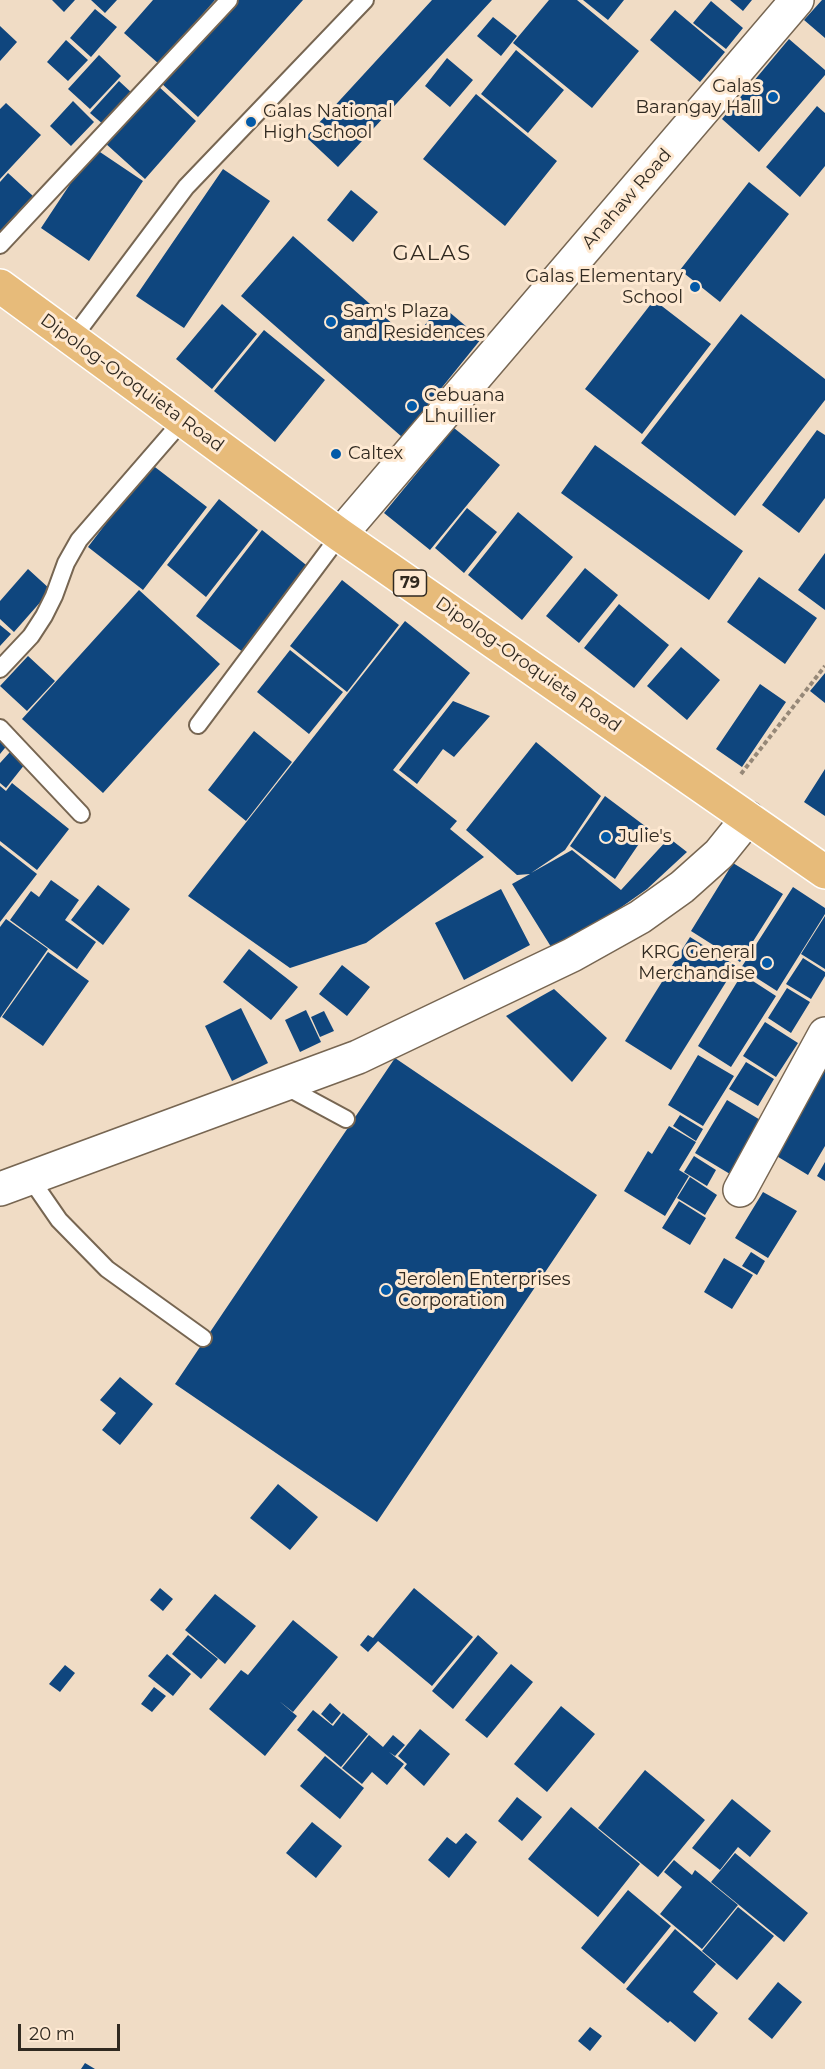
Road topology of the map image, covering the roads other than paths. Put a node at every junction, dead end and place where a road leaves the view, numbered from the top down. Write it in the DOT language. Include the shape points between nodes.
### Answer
graph roads {
  1 [pos="229,0"];
  2 [pos="364,0"];
  3 [pos="797,0"];
  4 [pos="0,245"];
  5 [pos="0,286"];
  6 [pos="72,339"];
  7 [pos="183,420"];
  8 [pos="340,535"];
  9 [pos="0,669"];
  10 [pos="198,725"];
  11 [pos="0,728"];
  12 [pos="81,813"];
  13 [pos="748,818"];
  14 [pos="825,872"];
  15 [pos="825,1034"];
  16 [pos="282,1084"];
  17 [pos="346,1119"];
  18 [pos="15,1183"];
  19 [pos="740,1190"];
  20 [pos="202,1338"];
  1 -- 4 [label="lane"];
  2 -- 6 [label="lane" via="186,187"];
  3 -- 8 [label="street, Anahaw Road"];
  5 -- 6 [label="main road, Dipolog-Oroquieta Road / 79"];
  6 -- 7 [label="main road, Dipolog-Oroquieta Road / 79"];
  7 -- 8 [label="main road, Dipolog-Oroquieta Road / 79"];
  7 -- 9 [label="lane" via="79,540 44,616"];
  8 -- 10 [label="lane"];
  8 -- 13 [label="main road, Dipolog-Oroquieta Road / 79"];
  11 -- 12 [label="lane"];
  13 -- 14 [label="main road, Dipolog-Oroquieta Road / 79"];
  13 -- 16 [label="street" via="719,854 640,917 452,1013 358,1056"];
  15 -- 19 [label="street"];
  16 -- 17 [label="lane"];
  16 -- 18 [label="street"];
  18 -- 20 [label="lane" via="59,1220 107,1269"];
}
